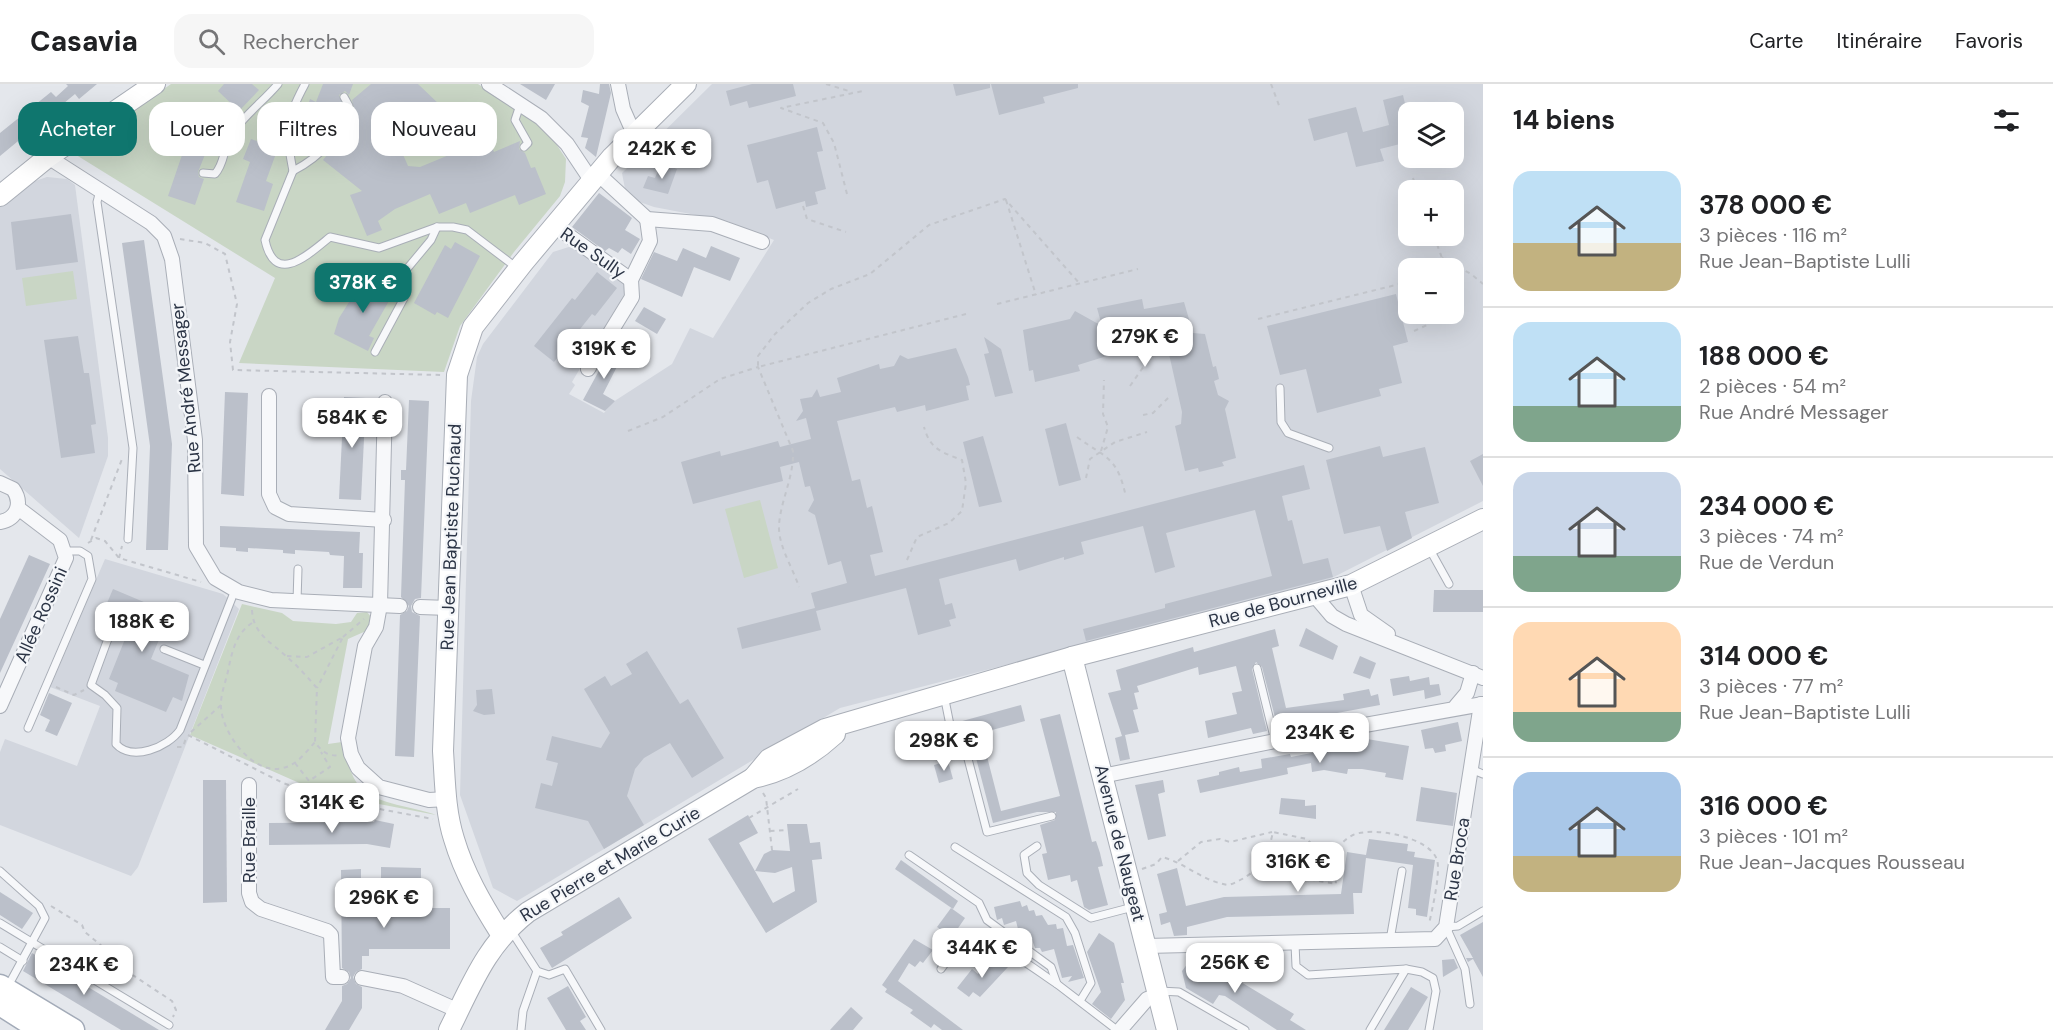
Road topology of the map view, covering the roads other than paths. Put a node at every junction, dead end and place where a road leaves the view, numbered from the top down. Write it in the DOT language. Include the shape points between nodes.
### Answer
graph roads {
  1 [pos="155,84"];
  2 [pos="278,84"];
  3 [pos="305,84"];
  4 [pos="489,84"];
  5 [pos="618,84"];
  6 [pos="686,84"];
  7 [pos="344,97"];
  8 [pos="520,105"];
  9 [pos="634,134"];
  10 [pos="524,147"];
  11 [pos="48,157"];
  12 [pos="293,171"];
  13 [pos="203,173"];
  14 [pos="594,177"];
  15 [pos="100,190"];
  16 [pos="0,196"];
  17 [pos="647,219"];
  18 [pos="554,225"];
  19 [pos="437,227"];
  20 [pos="762,242"];
  21 [pos="518,269"];
  22 [pos="368,272"];
  23 [pos="401,276"];
  24 [pos="631,280"];
  25 [pos="375,352"];
  26 [pos="588,369"];
  27 [pos="1280,388"];
  28 [pos="269,396"];
  29 [pos="385,402"];
  30 [pos="1329,448"];
  31 [pos="0,483"];
  32 [pos="18,508"];
  33 [pos="1483,519"];
  34 [pos="384,520"];
  35 [pos="0,522"];
  36 [pos="128,539"];
  37 [pos="1429,548"];
  38 [pos="65,551"];
  39 [pos="298,569"];
  40 [pos="1449,584"];
  41 [pos="1351,585"];
  42 [pos="235,590"];
  43 [pos="1315,596"];
  44 [pos="297,601"];
  45 [pos="380,605"];
  46 [pos="400,606"];
  47 [pos="420,607"];
  48 [pos="449,608"];
  49 [pos="109,636"];
  50 [pos="1411,647"];
  51 [pos="164,649"];
  52 [pos="1072,657"];
  53 [pos="204,665"];
  54 [pos="1257,668"];
  55 [pos="1478,675"];
  56 [pos="944,695"];
  57 [pos="1482,704"];
  58 [pos="0,706"];
  59 [pos="1456,706"];
  60 [pos="28,728"];
  61 [pos="1275,741"];
  62 [pos="1477,772"];
  63 [pos="1102,776"];
  64 [pos="249,785"];
  65 [pos="447,799"];
  66 [pos="1052,816"];
  67 [pos="1037,846"];
  68 [pos="955,847"];
  69 [pos="909,855"];
  70 [pos="0,871"];
  71 [pos="1402,871"];
  72 [pos="1136,906"];
  73 [pos="1483,911"];
  74 [pos="0,923"];
  75 [pos="1446,927"];
  76 [pos="505,931"];
  77 [pos="1390,940"];
  78 [pos="33,943"];
  79 [pos="1295,944"];
  80 [pos="1146,946"];
  81 [pos="1233,946"];
  82 [pos="0,947"];
  83 [pos="23,961"];
  84 [pos="1263,968"];
  85 [pos="941,969"];
  86 [pos="1406,969"];
  87 [pos="537,971"];
  88 [pos="342,977"];
  89 [pos="362,978"];
  90 [pos="1057,984"];
  91 [pos="1158,993"];
  92 [pos="2,994"];
  93 [pos="1080,1001"];
  94 [pos="1470,1004"];
  95 [pos="459,1011"];
  96 [pos="169,1025"];
  97 [pos="1123,1028"];
  98 [pos="41,1030"];
  99 [pos="73,1030"];
  100 [pos="449,1030"];
  101 [pos="521,1030"];
  102 [pos="601,1030"];
  103 [pos="1167,1030"];
  104 [pos="1245,1030"];
  105 [pos="1370,1030"];
  106 [pos="1429,1030"];
  1 -- 11 [label="main road"];
  2 -- 13 [label="lane" via="240,123 215,174"];
  3 -- 12 [label="lane" via="287,123"];
  4 -- 8 [label="street"];
  5 -- 9 [label="street"];
  6 -- 9 [label="main road, Rue Jean Baptiste Ruchaud"];
  7 -- 12 [label="lane" via="349,106 338,133 308,163"];
  8 -- 10 [label="lane" via="515,120 528,143"];
  8 -- 14 [label="street" via="541,118"];
  9 -- 14 [label="main road, Rue Jean Baptiste Ruchaud"];
  11 -- 15 [label="street"];
  11 -- 16 [label="main road"];
  12 -- 19 [label="lane" via="265,240 267,252 280,263 291,265 300,261 330,237 379,248"];
  14 -- 17 [label="street"];
  14 -- 18 [label="main road, Rue Jean Baptiste Ruchaud"];
  15 -- 36 [label="lane" via="97,202 133,448"];
  15 -- 42 [label="street, Rue André Messager" via="164,236 172,260 195,440 196,546 215,578"];
  17 -- 20 [label="street" via="712,224"];
  17 -- 24 [label="street" via="650,241"];
  18 -- 21 [label="main road, Rue Jean Baptiste Ruchaud"];
  18 -- 24 [label="street, Rue Sully"];
  19 -- 21 [label="lane" via="467,230"];
  19 -- 23 [label="lane"];
  21 -- 48 [label="main road, Rue Jean Baptiste Ruchaud" via="473,327 456,375"];
  22 -- 23 [label="lane"];
  23 -- 25 [label="lane" via="404,298"];
  24 -- 26 [label="street" via="632,297"];
  27 -- 30 [label="lane" via="1281,422 1288,433"];
  28 -- 34 [label="street" via="268,494 275,507 290,514"];
  29 -- 34 [label="street"];
  31 -- 32 [label="street" via="13,489"];
  32 -- 35 [label="street" via="12,518"];
  32 -- 38 [label="street, Allée Rossini" via="60,540"];
  33 -- 37 [label="main road, Rue de Bourneville"];
  34 -- 45 [label="street"];
  37 -- 40 [label="lane"];
  37 -- 41 [label="main road, Rue de Bourneville"];
  38 -- 58 [label="street, Allée Rossini" via="64,565"];
  38 -- 60 [label="lane" via="80,550 91,561 92,579"];
  39 -- 44 [label="lane"];
  41 -- 43 [label="main road, Rue de Bourneville"];
  41 -- 50 [label="street" via="1366,620"];
  42 -- 44 [label="street, Rue André Messager" via="251,596"];
  42 -- 53 [label="lane"];
  43 -- 50 [label="street" via="1332,616 1346,624"];
  43 -- 52 [label="main road, Rue de Bourneville"];
  44 -- 45 [label="street, Rue André Messager"];
  45 -- 46 [label="street, Rue André Messager"];
  45 -- 65 [label="street" via="376,627 365,646 348,738 351,754 358,768 379,787 429,800"];
  47 -- 48 [label="street"];
  48 -- 65 [label="main road, Rue Jean Baptiste Ruchaud" via="443,751"];
  49 -- 53 [label="lane" via="91,685 117,708 115,738 120,749 129,751 169,743 180,730"];
  50 -- 55 [label="street"];
  51 -- 53 [label="lane"];
  52 -- 56 [label="main road, Rue Pierre et Marie Curie"];
  52 -- 63 [label="main road, Avenue de Naugeat"];
  54 -- 61 [label="lane"];
  55 -- 59 [label="street"];
  56 -- 66 [label="lane" via="954,745 966,755 987,832"];
  56 -- 76 [label="main road, Rue Pierre et Marie Curie" via="846,724 803,758 772,774 753,778 528,912"];
  57 -- 59 [label="street"];
  57 -- 62 [label="street, Rue Broca"];
  59 -- 61 [label="street"];
  61 -- 63 [label="street"];
  62 -- 75 [label="street, Rue Broca"];
  63 -- 72 [label="main road, Avenue de Naugeat"];
  64 -- 88 [label="street, Rue Braille" via="252,902 261,909 327,931 331,935 333,977"];
  65 -- 76 [label="main road, Rue Jean Baptiste Ruchaud" via="467,876"];
  67 -- 72 [label="lane" via="1024,855 1027,873 1091,918"];
  68 -- 93 [label="lane" via="1066,917 1076,933 1091,983"];
  69 -- 90 [label="lane" via="979,903 987,920 1051,967"];
  70 -- 78 [label="lane" via="31,899 45,918"];
  71 -- 77 [label="lane"];
  72 -- 80 [label="main road, Avenue de Naugeat"];
  73 -- 75 [label="lane" via="1458,926"];
  74 -- 78 [label="lane"];
  75 -- 77 [label="street, Rue Broca" via="1431,939"];
  75 -- 94 [label="lane" via="1465,969"];
  76 -- 87 [label="lane"];
  76 -- 95 [label="main road, Rue Pierre et Marie Curie" via="480,968"];
  77 -- 79 [label="street"];
  78 -- 83 [label="lane"];
  78 -- 96 [label="lane"];
  79 -- 81 [label="street"];
  79 -- 86 [label="lane" via="1296,966 1308,975"];
  80 -- 81 [label="street"];
  80 -- 91 [label="main road, Avenue de Naugeat"];
  81 -- 84 [label="lane" via="1244,962"];
  82 -- 83 [label="lane"];
  83 -- 92 [label="lane"];
  85 -- 90 [label="lane" via="955,951 973,943 995,945"];
  86 -- 105 [label="lane"];
  86 -- 106 [label="lane" via="1433,978 1436,991"];
  87 -- 101 [label="lane" via="523,1011"];
  87 -- 102 [label="lane" via="549,975 565,969"];
  89 -- 95 [label="street" via="403,986"];
  90 -- 93 [label="lane"];
  91 -- 97 [label="street" via="1147,999"];
  91 -- 103 [label="main road, Avenue de Naugeat"];
  91 -- 104 [label="lane" via="1179,992"];
  92 -- 98 [label="main road"];
  92 -- 99 [label="main road"];
  93 -- 97 [label="lane"];
  95 -- 100 [label="main road, Rue Pierre et Marie Curie"];
}
